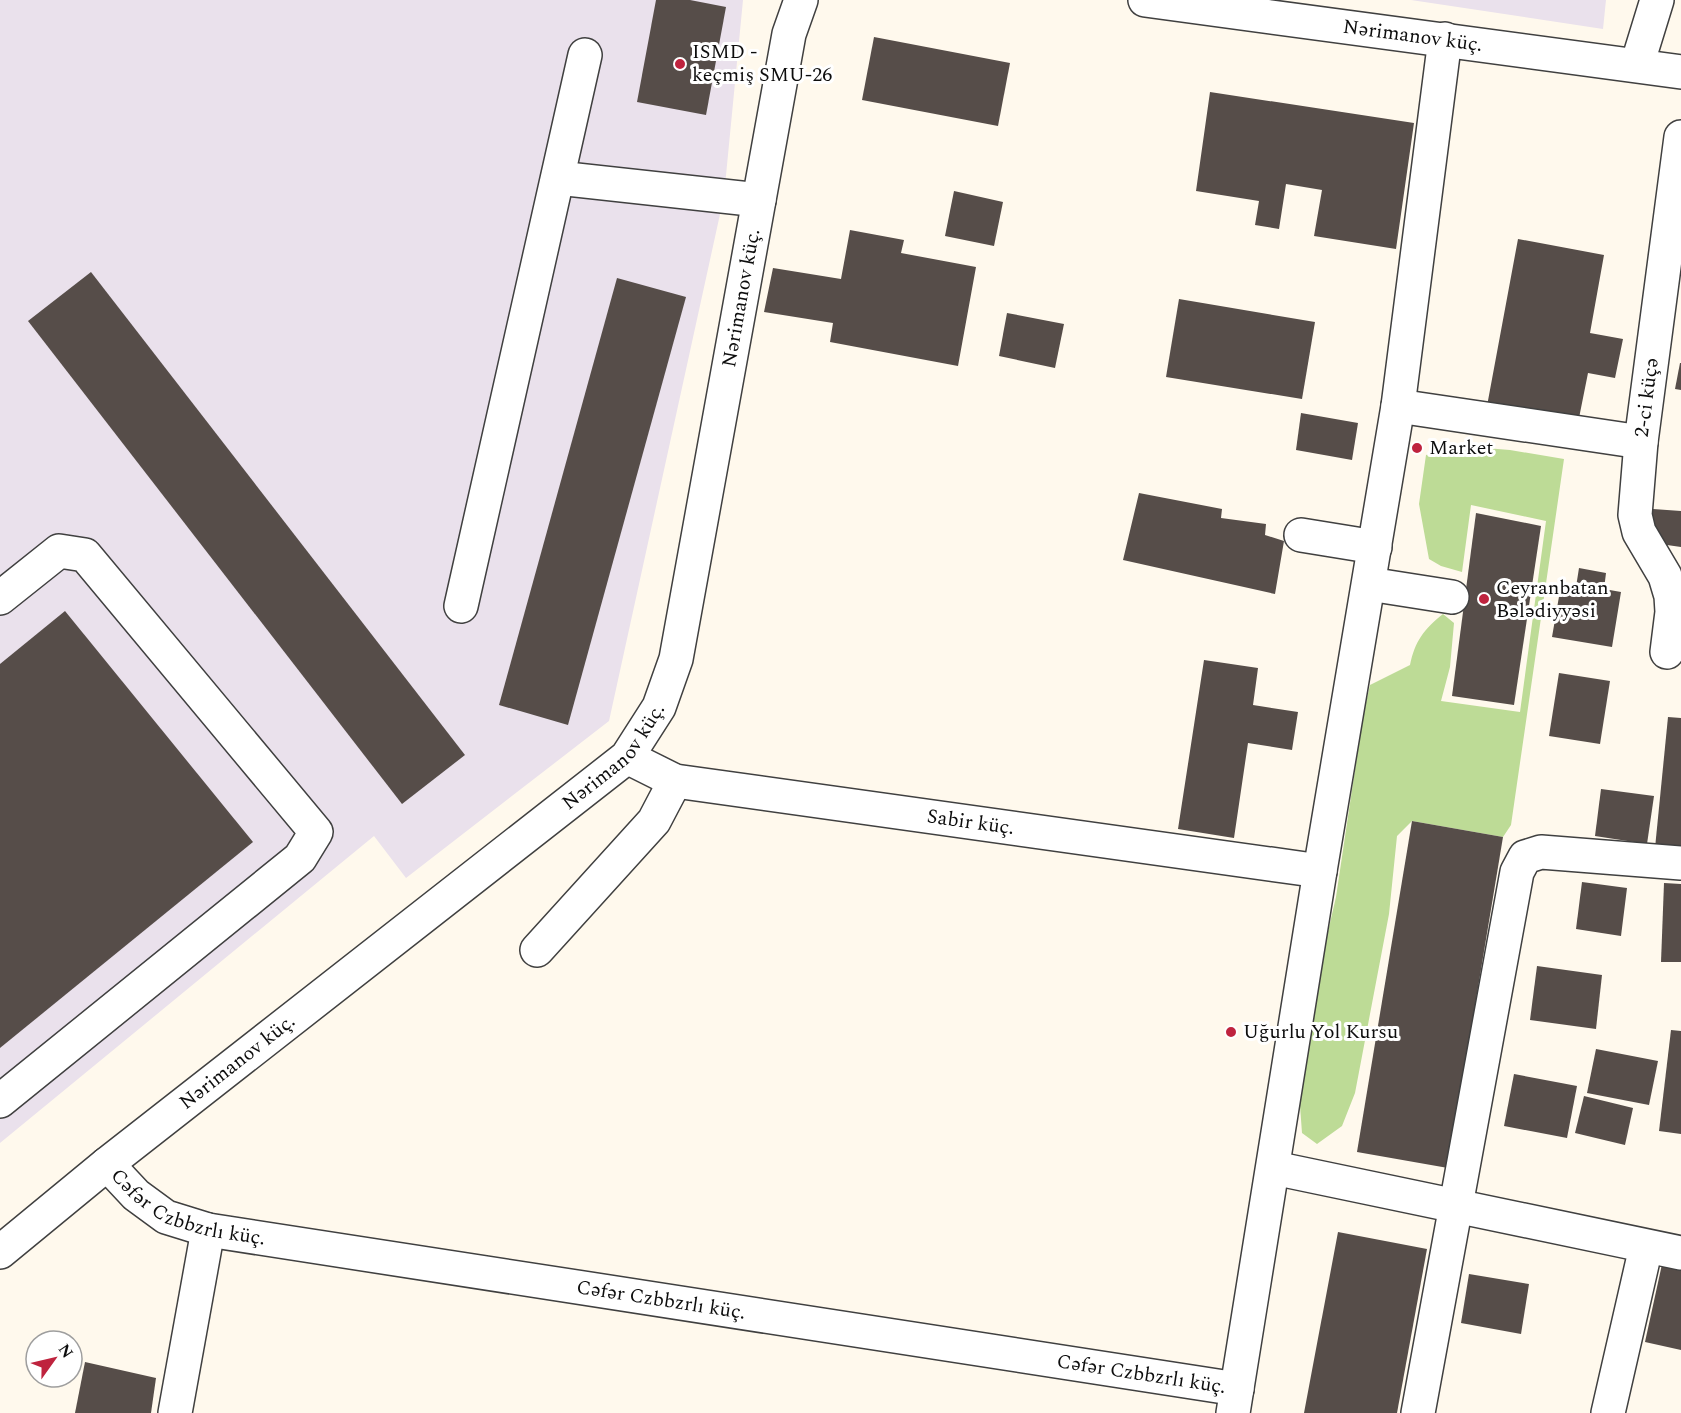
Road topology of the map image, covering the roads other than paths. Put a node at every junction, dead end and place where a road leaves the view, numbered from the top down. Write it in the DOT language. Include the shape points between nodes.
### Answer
graph roads {
  1 [pos="801,0"];
  2 [pos="1144,0"];
  3 [pos="1656,0"];
  4 [pos="1445,39"];
  5 [pos="585,55"];
  6 [pos="1637,65"];
  7 [pos="1681,72"];
  8 [pos="1681,137"];
  9 [pos="558,178"];
  10 [pos="759,200"];
  11 [pos="1398,406"];
  12 [pos="1641,442"];
  13 [pos="1301,535"];
  14 [pos="1375,548"];
  15 [pos="1673,573"];
  16 [pos="1369,584"];
  17 [pos="1452,597"];
  18 [pos="0,598"];
  19 [pos="461,606"];
  20 [pos="1667,651"];
  21 [pos="627,757"];
  22 [pos="675,781"];
  23 [pos="1681,863"];
  24 [pos="1320,871"];
  25 [pos="537,950"];
  26 [pos="0,1101"];
  27 [pos="107,1164"];
  28 [pos="1274,1168"];
  29 [pos="1456,1207"];
  30 [pos="208,1230"];
  31 [pos="1646,1247"];
  32 [pos="0,1252"];
  33 [pos="1681,1253"];
  34 [pos="1235,1401"];
  35 [pos="175,1413"];
  36 [pos="1418,1413"];
  37 [pos="1608,1413"];
  1 -- 10 [label="street, Nərimanov küç." via="789,34"];
  2 -- 4 [label="street, Nərimanov küç."];
  3 -- 6 [label="street"];
  4 -- 6 [label="street, Nərimanov küç."];
  4 -- 11 [label="street"];
  5 -- 9 [label="street"];
  6 -- 7 [label="street, Nərimanov küç."];
  8 -- 12 [label="street, 2-ci küçə"];
  9 -- 10 [label="street"];
  9 -- 19 [label="street"];
  10 -- 21 [label="street, Nərimanov küç." via="676,659 659,707"];
  11 -- 12 [label="street"];
  11 -- 14 [label="street"];
  12 -- 15 [label="street, 2-ci küçə" via="1635,515 1639,532"];
  13 -- 14 [label="street"];
  14 -- 16 [label="street"];
  15 -- 20 [label="street, 2-ci küçə"];
  16 -- 17 [label="street"];
  16 -- 24 [label="street"];
  18 -- 26 [label="street" via="59,551 85,555 316,832 300,858"];
  21 -- 22 [label="street, Sabir küç."];
  21 -- 27 [label="street, Nərimanov küç."];
  22 -- 24 [label="street, Sabir küç."];
  22 -- 25 [label="street" via="654,821"];
  23 -- 29 [label="street" via="1541,852 1525,857 1517,872"];
  24 -- 28 [label="street"];
  27 -- 30 [label="street, Cəfər Czbbzrlı küç." via="136,1195 166,1217"];
  27 -- 32 [label="street, Nərimanov küç."];
  28 -- 29 [label="street"];
  28 -- 34 [label="street"];
  29 -- 31 [label="street"];
  29 -- 36 [label="street"];
  30 -- 34 [label="street, Cəfər Czbbzrlı küç."];
  30 -- 35 [label="street"];
  31 -- 33 [label="street"];
  31 -- 37 [label="street"];
}
